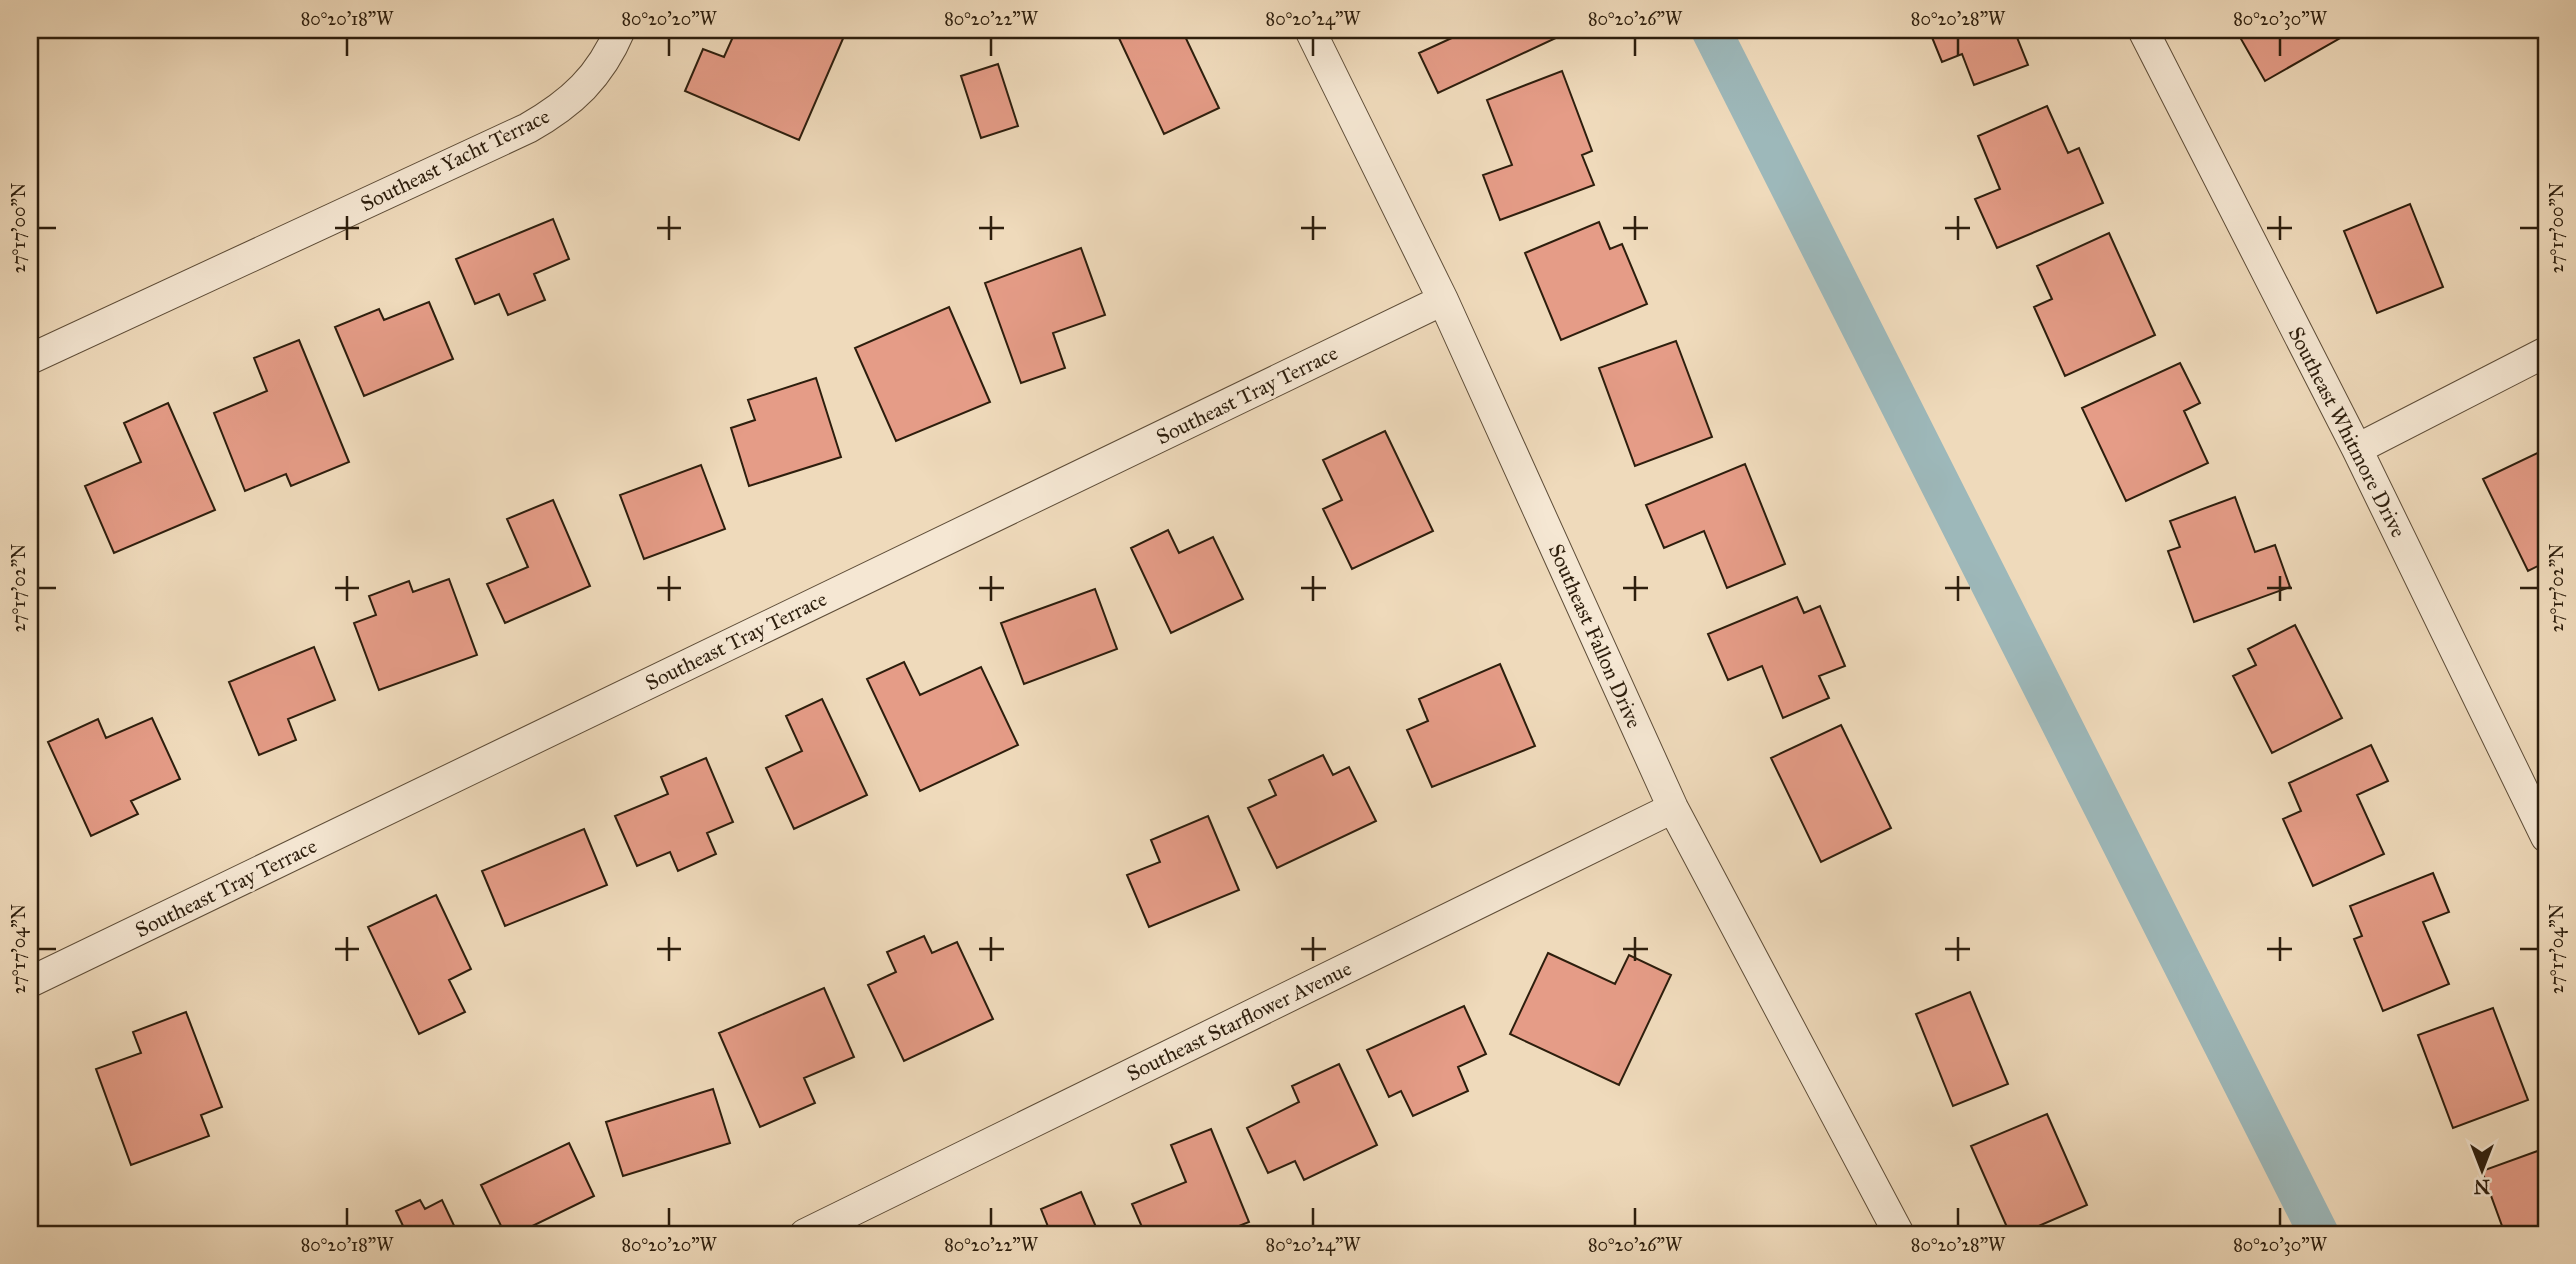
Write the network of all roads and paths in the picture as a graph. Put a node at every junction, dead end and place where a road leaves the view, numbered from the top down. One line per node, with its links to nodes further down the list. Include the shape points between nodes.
1 (620, 30): 6 (street, Southeast Yacht Terrace, via 584,89 548,117)
2 (1310, 30): 4 (street, Southeast Fallon Drive)
3 (2143, 30): 7 (street, Southeast Whitmore Drive)
4 (1443, 300): 8 (street, Southeast Fallon Drive); 10 (street, Southeast Tray Terrace)
5 (2546, 352): 7 (street)
6 (30, 359)
7 (2357, 449): 9 (street, Southeast Whitmore Drive)
8 (1673, 808): 11 (street, Southeast Starflower Avenue); 12 (street, Southeast Fallon Drive)
9 (2546, 837)
10 (30, 982)
11 (805, 1234)
12 (1899, 1234)

